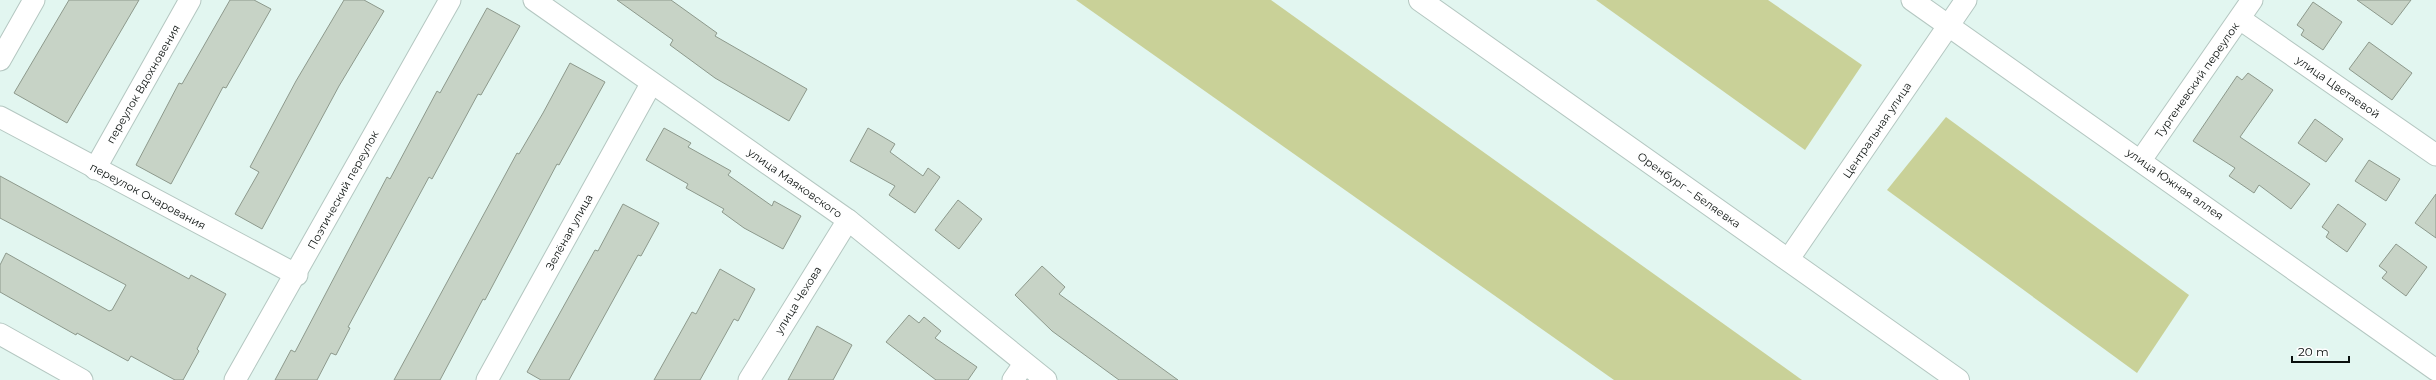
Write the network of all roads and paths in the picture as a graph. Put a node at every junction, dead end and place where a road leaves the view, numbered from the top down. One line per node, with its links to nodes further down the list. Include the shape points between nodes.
1 (34, 0): 11 (street)
2 (190, 0): 16 (street, переулок Вдохновения)
3 (450, 0): 19 (street, Поэтический переулок)
4 (534, 0): 12 (street, улица Маяковского)
5 (1420, 0): 18 (main road, Оренбург – Беляевка)
6 (1912, 0): 10 (street, улица Южная аллея)
7 (1966, 0): 10 (street, Центральная улица)
8 (2252, 0): 9 (street, Тургеневский переулок)
9 (2240, 19): 14 (street, улица Цветаевой); 15 (street, Тургеневский переулок)
10 (1949, 24): 15 (street, улица Южная аллея); 18 (street, Центральная улица)
11 (0, 60)
12 (651, 84): 17 (street, улица Маяковского); 25 (street, Зелёная улица)
13 (0, 117): 16 (street, переулок Очарования)
14 (2436, 155)
15 (2141, 160): 21 (street, улица Южная аллея)
16 (95, 169): 19 (street, переулок Очарования)
17 (848, 220): 22 (street, улица Маяковского); 26 (street, улица Чехова)
18 (1788, 260): 28 (main road, Оренбург – Беляевка)
19 (296, 275): 24 (street, Поэтический переулок)
20 (0, 334): 23 (street)
21 (2436, 370)
22 (1018, 372): 27 (street, улица Маяковского)
23 (82, 380)
24 (235, 380)
25 (487, 380)
26 (749, 380)
27 (1046, 380)
28 (1958, 380)

